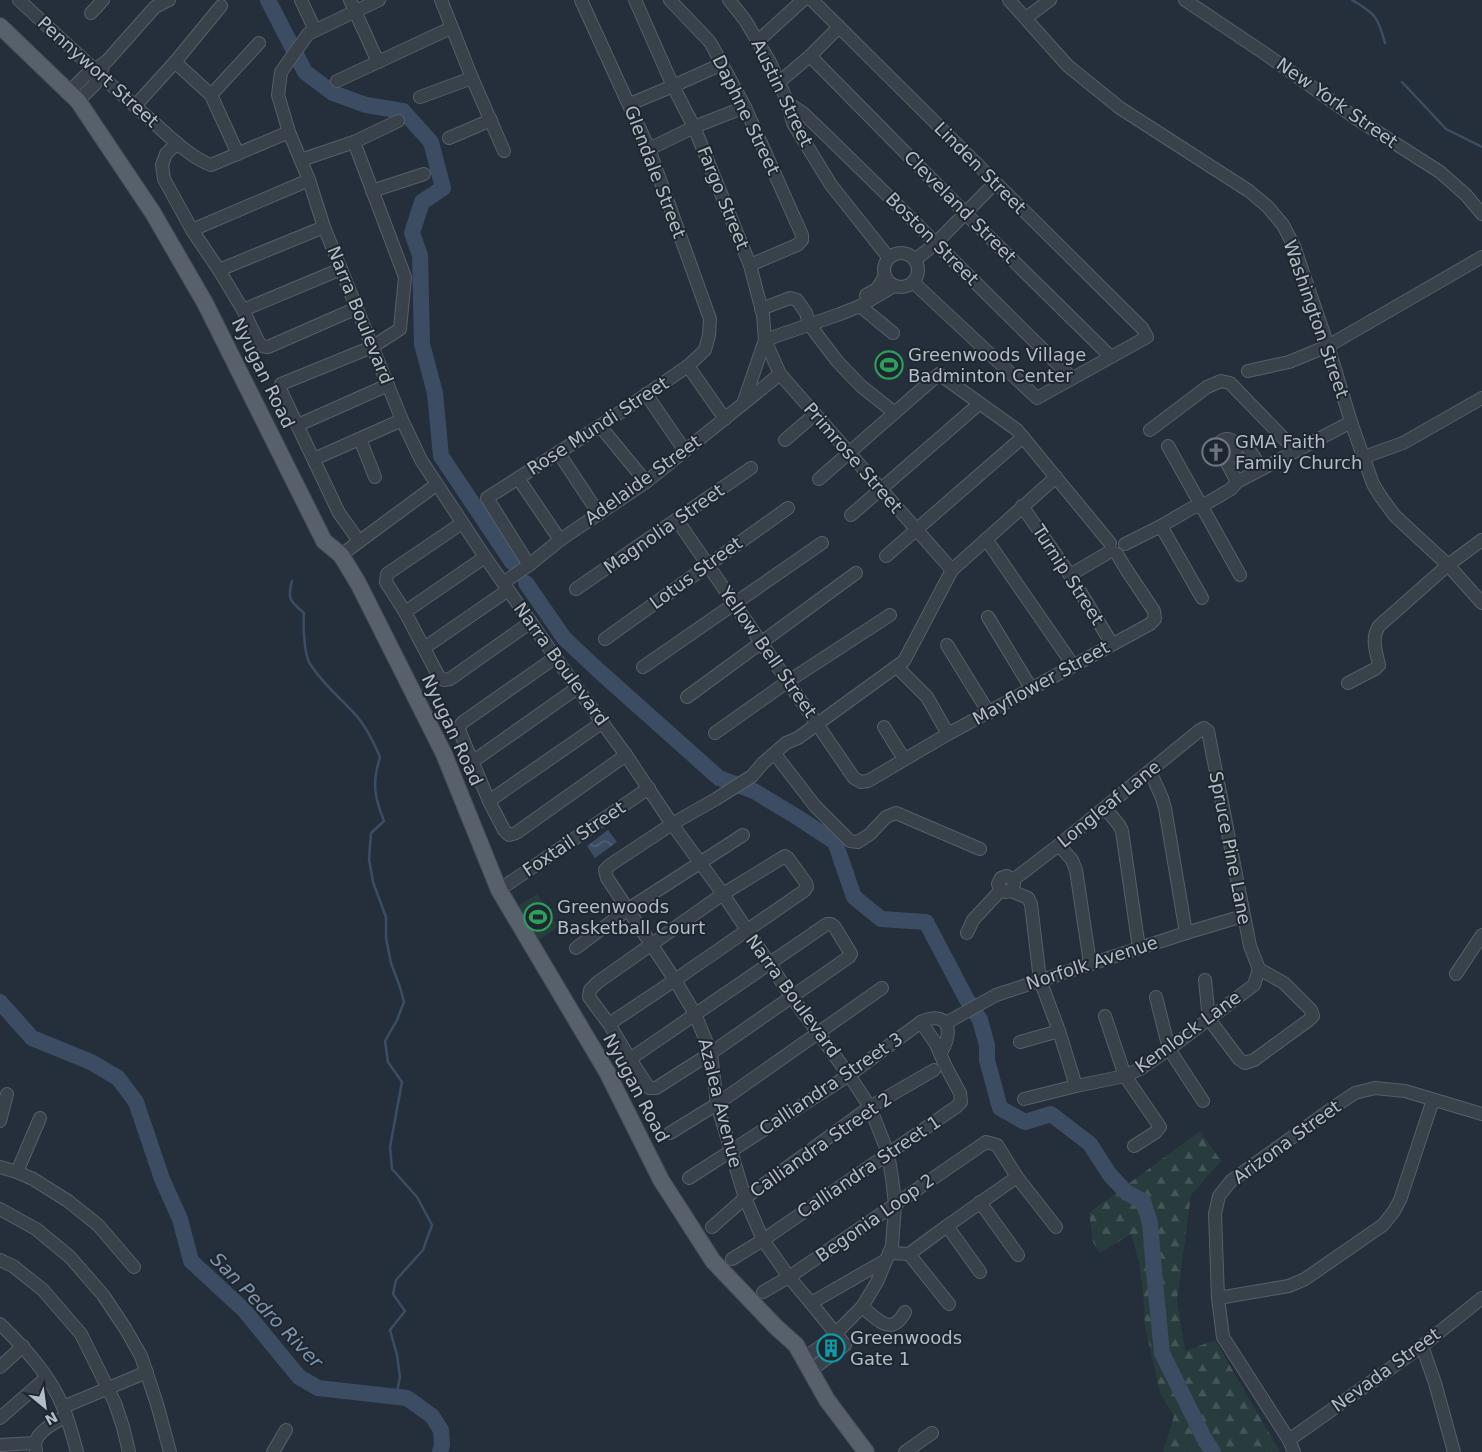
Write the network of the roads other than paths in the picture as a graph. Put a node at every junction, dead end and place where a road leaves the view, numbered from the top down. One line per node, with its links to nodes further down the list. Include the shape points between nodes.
1 (19, 0): 31 (street, Pennywort Street)
2 (103, 0): 19 (street)
3 (169, 0): 16 (street)
4 (301, 0): 24 (street)
5 (380, 0): 17 (street, Narra Boulevard)
6 (441, 0): 23 (street)
7 (581, 0): 40 (street, Glendale Street)
8 (635, 0): 35 (street, Fargo Street)
9 (670, 0): 30 (street, Daphne Street, via 710,42)
10 (730, 0): 25 (street, Austin Street)
11 (812, 0): 22 (street, Linden Street)
12 (1009, 0): 20 (street, Washington Street)
13 (1050, 0): 20 (street)
14 (1185, 0): 59 (street, New York Street, via 1440,172)
15 (796, 2): 25 (street)
16 (156, 4): 31 (street)
17 (353, 5): 24 (street, Narra Boulevard); 29 (street)
18 (220, 6): 28 (street)
19 (91, 13)
20 (1026, 18): 79 (street, Washington Street, via 1068,66 1120,108 1249,191 1268,207 1283,224 1294,246)
21 (0, 26): 37 (main road, Nyugan Road)
22 (838, 27): 27 (street); 56 (street, Linden Street)
23 (451, 28): 29 (street); 32 (street)
24 (312, 32): 46 (street, Narra Boulevard, via 282,70 278,94)
25 (758, 41): 34 (street, Austin Street)
26 (259, 43): 36 (street)
27 (810, 56): 34 (street); 58 (street, Cleveland Street)
28 (175, 62): 36 (street); 41 (street)
29 (378, 62): 33 (street)
30 (722, 64): 35 (street); 42 (street, Daphne Street)
31 (97, 72): 37 (street, via 86,74); 41 (street, Pennywort Street)
32 (472, 78): 38 (street); 43 (street)
33 (337, 81)
34 (779, 82): 39 (street, Austin Street)
35 (673, 86): 40 (street); 45 (street, Fargo Street)
36 (211, 95): 52 (street)
37 (73, 97): 135 (main road, Nyugan Road, via 153,212 205,303 324,541)
38 (420, 97)
39 (788, 103): 62 (street, Boston Street, via 858,165); 64 (street, Austin Street, via 793,123 831,185)
40 (630, 104): 50 (street, Glendale Street)
41 (135, 106): 49 (street, Pennywort Street)
42 (745, 107): 45 (street); 66 (street, Daphne Street, via 802,235 802,240 796,245)
43 (491, 120): 47 (street); 51 (street)
44 (398, 121): 48 (street)
45 (694, 127): 50 (street); 66 (street, Fargo Street)
46 (289, 132): 52 (street); 53 (street, Narra Boulevard)
47 (449, 138)
48 (354, 142): 53 (street); 57 (street)
49 (177, 143): 52 (street, Pennywort Street, via 211,165); 61 (street, via 166,154 162,165 164,180)
50 (649, 149): 81 (street, Glendale Street, via 710,319)
51 (504, 151)
52 (238, 154)
53 (301, 160): 55 (street, Narra Boulevard)
54 (424, 174): 57 (street)
55 (309, 180): 60 (street, Narra Boulevard); 61 (street)
56 (996, 183): 58 (street); 82 (street, Linden Street, via 1142,328 1147,338)
57 (372, 191): 80 (street, via 404,277 400,329)
58 (966, 214): 62 (street); 82 (street, Cleveland Street)
59 (1482, 214)
60 (324, 227): 67 (street, Narra Boulevard); 68 (street)
61 (192, 230): 68 (street)
62 (935, 244): 65 (street); 86 (street, Boston Street)
63 (1482, 257): 79 (street)
64 (889, 258): 65 (street, via 900,254); 69 (street, via 884,266)
65 (914, 260): 70 (street, via 918,269)
66 (750, 265): 74 (street, Fargo Street)
67 (341, 269): 73 (street, Narra Boulevard); 75 (street)
68 (219, 270): 75 (street)
69 (885, 276): 71 (street); 76 (street, via 877,289)
70 (913, 282): 71 (street, via 904,287); 86 (street, via 1037,398)
71 (894, 286): 72 (street)
72 (860, 306): 76 (street); 77 (street)
73 (357, 308): 75 (street, via 268,347 258,341); 80 (street, Narra Boulevard)
74 (761, 309): 76 (street, via 790,298 797,300); 78 (street, Fargo Street)
75 (243, 310)
76 (808, 321): 78 (street); 92 (street, via 837,361 861,386)
77 (893, 333)
78 (765, 335): 85 (street, Primrose Street); 90 (street)
79 (1328, 346): 84 (street, via 1290,362); 96 (street, Washington Street)
80 (372, 347): 87 (street, Narra Boulevard); 97 (street, via 281,384 280,389)
81 (705, 350): 83 (street, Rose Mundi Street)
82 (1111, 357): 86 (street)
83 (688, 366): 88 (street, Rose Mundi Street); 94 (street)
84 (1248, 371)
85 (780, 374): 90 (street, Adelaide Street); 93 (street, Primrose Street)
86 (1072, 378)
87 (388, 385): 95 (street, Narra Boulevard); 97 (street)
88 (646, 394): 98 (street, Rose Mundi Street); 104 (street)
89 (1482, 398): 108 (street, via 1403,443)
90 (743, 404): 94 (street, Adelaide Street)
91 (979, 404): 92 (street, via 939,374); 100 (street); 119 (street)
92 (895, 413): 107 (street)
93 (815, 414): 102 (street); 107 (street, Primrose Street)
94 (724, 419): 104 (street, Adelaide Street)
95 (402, 420): 101 (street); 118 (street, Narra Boulevard)
96 (1351, 422): 105 (street); 108 (street, Washington Street)
97 (298, 425): 109 (street)
98 (600, 426): 106 (street, Rose Mundi Street); 116 (street)
99 (1150, 430): 105 (street, via 1207,387 1221,381 1230,384)
100 (1023, 437): 113 (street); 128 (street)
101 (360, 439): 109 (street); 112 (street)
102 (786, 440)
103 (1168, 446): 120 (street)
104 (685, 450): 116 (street, Adelaide Street)
105 (1296, 451): 111 (street)
106 (558, 452): 114 (street, Rose Mundi Street); 123 (street)
107 (849, 453): 115 (street); 119 (street, Primrose Street)
108 (1364, 457): 140 (street, Washington Street, via 1373,484 1392,512)
109 (314, 459): 132 (street, via 339,513)
110 (751, 468): 125 (street, Magnolia Street)
111 (1262, 469): 117 (street); 117 (street, via 1246,445 1236,445 1237,450 1232,456 1224,457)
112 (375, 477)
113 (1056, 477): 121 (street); 134 (street)
114 (518, 478): 130 (street); 138 (street, Rose Mundi Street, via 487,498)
115 (819, 479)
116 (646, 482): 123 (street, Adelaide Street)
117 (1237, 482): 120 (street, via 1231,489)
118 (436, 485): 126 (street, Narra Boulevard); 132 (street)
119 (881, 490): 124 (street); 128 (street, Primrose Street)
120 (1197, 505): 127 (street); 144 (street)
121 (1022, 506): 129 (street); 143 (street, Turnip Street)
122 (788, 508): 139 (street, Lotus Street)
123 (599, 514): 130 (street, Adelaide Street)
124 (851, 515)
125 (677, 520): 139 (street, Yellow Bell Street); 146 (street, Magnolia Street)
126 (462, 523): 137 (street, Narra Boulevard); 150 (street, via 387,574 386,582)
127 (1161, 526): 134 (street); 147 (street)
128 (916, 529): 136 (street); 141 (street, Primrose Street)
129 (986, 539): 141 (street); 160 (street)
130 (560, 540): 138 (street, Adelaide Street)
131 (1482, 540): 140 (street)
132 (359, 541): 135 (street)
133 (822, 543): 148 (street)
134 (1116, 548): 143 (street); 156 (street, Mayflower Street, via 1154,611 1155,619)
135 (341, 555): 192 (main road, Nyugan Road, via 444,754)
136 (886, 556)
137 (485, 557): 145 (street, Narra Boulevard); 150 (street)
138 (529, 565): 145 (street, Adelaide Street)
139 (708, 565): 148 (street, Yellow Bell Street); 154 (street, Lotus Street)
140 (1448, 566): 149 (street, Washington Street); 164 (street, via 1379,626 1374,632 1379,665)
141 (952, 570): 161 (street, via 904,661)
142 (856, 573): 155 (street)
143 (1070, 575): 156 (street, Turnip Street)
144 (1240, 575)
145 (506, 586): 153 (street, Narra Boulevard); 158 (street, Adelaide Street)
146 (576, 589)
147 (1202, 598)
148 (734, 603): 155 (street, Yellow Bell Street); 162 (street)
149 (1482, 603)
150 (405, 612): 158 (street)
151 (890, 615): 163 (street)
152 (988, 617): 166 (street)
153 (531, 622): 158 (street, via 450,679 439,677); 159 (street, Narra Boulevard)
154 (605, 639)
155 (761, 642): 163 (street, Yellow Bell Street); 167 (street)
156 (1112, 644): 160 (street, Mayflower Street)
157 (947, 645): 168 (street)
158 (424, 648)
159 (556, 657): 165 (street, Narra Boulevard); 179 (street, via 463,722 459,730)
160 (1073, 665): 166 (street, Mayflower Street)
161 (897, 666): 170 (street); 174 (street, via 927,697)
162 (643, 668)
163 (787, 682): 170 (street, Yellow Bell Street); 173 (street)
164 (1348, 683)
165 (577, 688): 169 (street, Narra Boulevard); 179 (street)
166 (1031, 688): 168 (street, Mayflower Street)
167 (686, 697)
168 (989, 713): 174 (street, Mayflower Street)
169 (603, 722): 176 (street, Narra Boulevard); 184 (street)
170 (817, 724): 175 (street); 182 (street, Yellow Bell Street)
171 (884, 728): 178 (street)
172 (1204, 728): 180 (street, Longleaf Lane); 195 (street, Spruce Pine Lane, via 1208,731)
173 (715, 733)
174 (948, 734): 178 (street, Mayflower Street)
175 (798, 738): 177 (street); 181 (street, via 786,743)
176 (626, 755): 183 (street, Narra Boulevard); 184 (street, via 516,832 509,834 504,830)
177 (778, 758): 181 (street); 189 (street, via 815,806 850,841 858,842 886,817 896,813)
178 (904, 759): 182 (street, Mayflower Street, via 868,781)
179 (472, 762): 184 (street)
180 (1150, 771): 185 (street, Longleaf Lane); 198 (street, via 1165,808)
181 (754, 774): 186 (street)
182 (860, 782)
183 (649, 788): 186 (street, Narra Boulevard); 192 (street, Foxtail Street)
184 (489, 801)
185 (1105, 808): 188 (street, Longleaf Lane); 202 (street, via 1122,831)
186 (672, 824): 190 (street, Narra Boulevard); 194 (street, Azalea Avenue, via 605,870)
187 (743, 835): 190 (street)
188 (1058, 845): 191 (street, Longleaf Lane); 204 (street, via 1072,860 1076,870)
189 (980, 849)
190 (700, 862): 193 (street, Narra Boulevard); 194 (street)
191 (1008, 887): 197 (street, Longleaf Lane, via 973,920); 209 (street, via 1028,898 1031,904)
192 (500, 890): 275 (main road, Nyugan Road, via 607,1072 661,1180 713,1261 796,1345)
193 (723, 894): 196 (street, Narra Boulevard); 196 (street, via 785,856 806,883 804,891); 200 (street)
194 (628, 910): 200 (street, Azalea Avenue); 201 (street)
195 (1243, 916): 198 (street, Norfolk Avenue); 206 (street, Spruce Pine Lane)
196 (746, 931): 205 (street, Narra Boulevard); 208 (street)
197 (967, 933)
198 (1186, 933): 202 (street, Norfolk Avenue)
199 (1482, 935): 203 (street)
200 (652, 944): 208 (street, Azalea Avenue); 219 (street, via 590,990 590,997)
201 (576, 948)
202 (1139, 948): 204 (street, Norfolk Avenue)
203 (1477, 953): 207 (street)
204 (1090, 963): 209 (street, Norfolk Avenue)
205 (768, 964): 212 (street, Narra Boulevard); 212 (street, via 827,924 834,926 851,954); 214 (street)
206 (1260, 969): 216 (street, Kemlock Lane, via 1254,985); 216 (street, via 1284,982 1313,1016 1254,1060 1245,1063)
207 (1456, 974)
208 (675, 980): 214 (street, Azalea Avenue); 219 (street)
209 (1040, 980): 218 (street, Norfolk Avenue, via 996,994); 220 (street)
210 (1205, 980): 216 (street)
211 (882, 988): 221 (street)
212 (791, 996): 221 (street, Narra Boulevard); 224 (street)
213 (1156, 997): 223 (street)
214 (695, 1014): 224 (street, Azalea Avenue); 226 (street)
215 (1105, 1016): 229 (street)
216 (1209, 1019): 223 (street, Kemlock Lane)
217 (921, 1022): 218 (street, via 936,1018); 225 (street); 228 (street, Calliandra Street 3)
218 (948, 1022): 225 (street, via 948,1039)
219 (609, 1024): 226 (street)
220 (1059, 1031): 222 (street); 230 (street)
221 (819, 1032): 228 (street, Narra Boulevard); 235 (street)
222 (1020, 1042)
223 (1169, 1049): 229 (street, Kemlock Lane); 234 (street)
224 (711, 1053): 226 (street, via 652,1089); 235 (street, Azalea Avenue)
225 (940, 1054): 243 (street, Calliandra Street 1, via 960,1093 961,1102)
226 (630, 1059)
227 (934, 1070): 236 (street, Calliandra Street 2)
228 (849, 1075): 236 (street, Narra Boulevard); 242 (street, Calliandra Street 3)
229 (1125, 1076): 230 (street, Kemlock Lane); 241 (street, via 1160,1127)
230 (1076, 1086): 232 (street, Kemlock Lane)
231 (7, 1094): 239 (street)
232 (1024, 1099)
233 (1433, 1100): 237 (street, Arizona Street); 265 (street, via 1400,1200 1383,1225 1305,1279 1289,1286); 265 (street, Arizona Street, via 1405,1091 1375,1088 1355,1093 1231,1181 1219,1196 1215,1214)
234 (1203, 1101)
235 (717, 1104): 240 (street); 242 (street, Azalea Avenue)
236 (870, 1107): 243 (street, Narra Boulevard); 248 (street, Calliandra Street 2)
237 (1482, 1114)
238 (40, 1118): 245 (street)
239 (0, 1120)
240 (670, 1133)
241 (1134, 1146)
242 (731, 1150): 247 (street, Calliandra Street 3); 248 (street, Azalea Avenue)
243 (888, 1153): 250 (street, Narra Boulevard); 255 (street, Calliandra Street 1)
244 (0, 1167): 245 (street)
245 (16, 1172): 261 (street, via 68,1201 98,1225)
246 (1016, 1177): 249 (street); 250 (street, Begonia Loop 2, via 997,1145 986,1142); 254 (street)
247 (689, 1178)
248 (744, 1198): 253 (street, Calliandra Street 2); 255 (street, Azalea Avenue)
249 (980, 1202): 252 (street); 257 (street)
250 (894, 1204): 258 (street, Narra Boulevard, via 892,1246); 263 (street, Begonia Loop 2)
251 (0, 1209): 277 (street, via 36,1229 70,1257 103,1295 125,1328)
252 (947, 1226): 256 (street); 262 (street)
253 (712, 1227)
254 (1056, 1227)
255 (763, 1240): 259 (street, Calliandra Street 1); 263 (street, Azalea Avenue)
256 (910, 1254): 258 (street); 268 (street)
257 (1018, 1255)
258 (888, 1257): 267 (street); 269 (street, Narra Boulevard)
259 (732, 1259)
260 (0, 1260): 279 (street, via 13,1266 43,1290 81,1334)
261 (134, 1267)
262 (980, 1272)
263 (789, 1277): 264 (street, Begonia Loop 2); 267 (street, Azalea Avenue)
264 (763, 1292)
265 (1218, 1298): 284 (street, Arizona Street, via 1223,1337)
266 (1482, 1298): 274 (street, Nevada Street)
267 (812, 1303): 272 (street, Azalea Avenue)
268 (949, 1304)
269 (862, 1307): 270 (street, via 890,1325 900,1321); 272 (street, Narra Boulevard)
270 (905, 1312)
271 (0, 1324): 273 (street)
272 (836, 1334): 275 (street, Narra Boulevard)
273 (23, 1346): 276 (street); 278 (street)
274 (1422, 1346): 284 (street, Nevada Street); 294 (street)
275 (807, 1364): 291 (main road, Nyugan Road, via 827,1400)
276 (0, 1366)
277 (147, 1372): 279 (street); 289 (street)
278 (46, 1378): 280 (street); 281 (street)
279 (108, 1387): 280 (street); 288 (street)
280 (65, 1411): 286 (street, via 41,1433); 287 (street)
281 (0, 1418)
282 (286, 1430): 290 (street)
283 (932, 1433): 292 (street)
284 (1289, 1440): 293 (street, Arizona Street)
285 (0, 1445): 286 (street)
286 (36, 1447)
287 (78, 1452)
288 (129, 1452)
289 (170, 1452)
290 (273, 1452)
291 (866, 1452)
292 (905, 1452)
293 (1294, 1452)
294 (1454, 1452)

